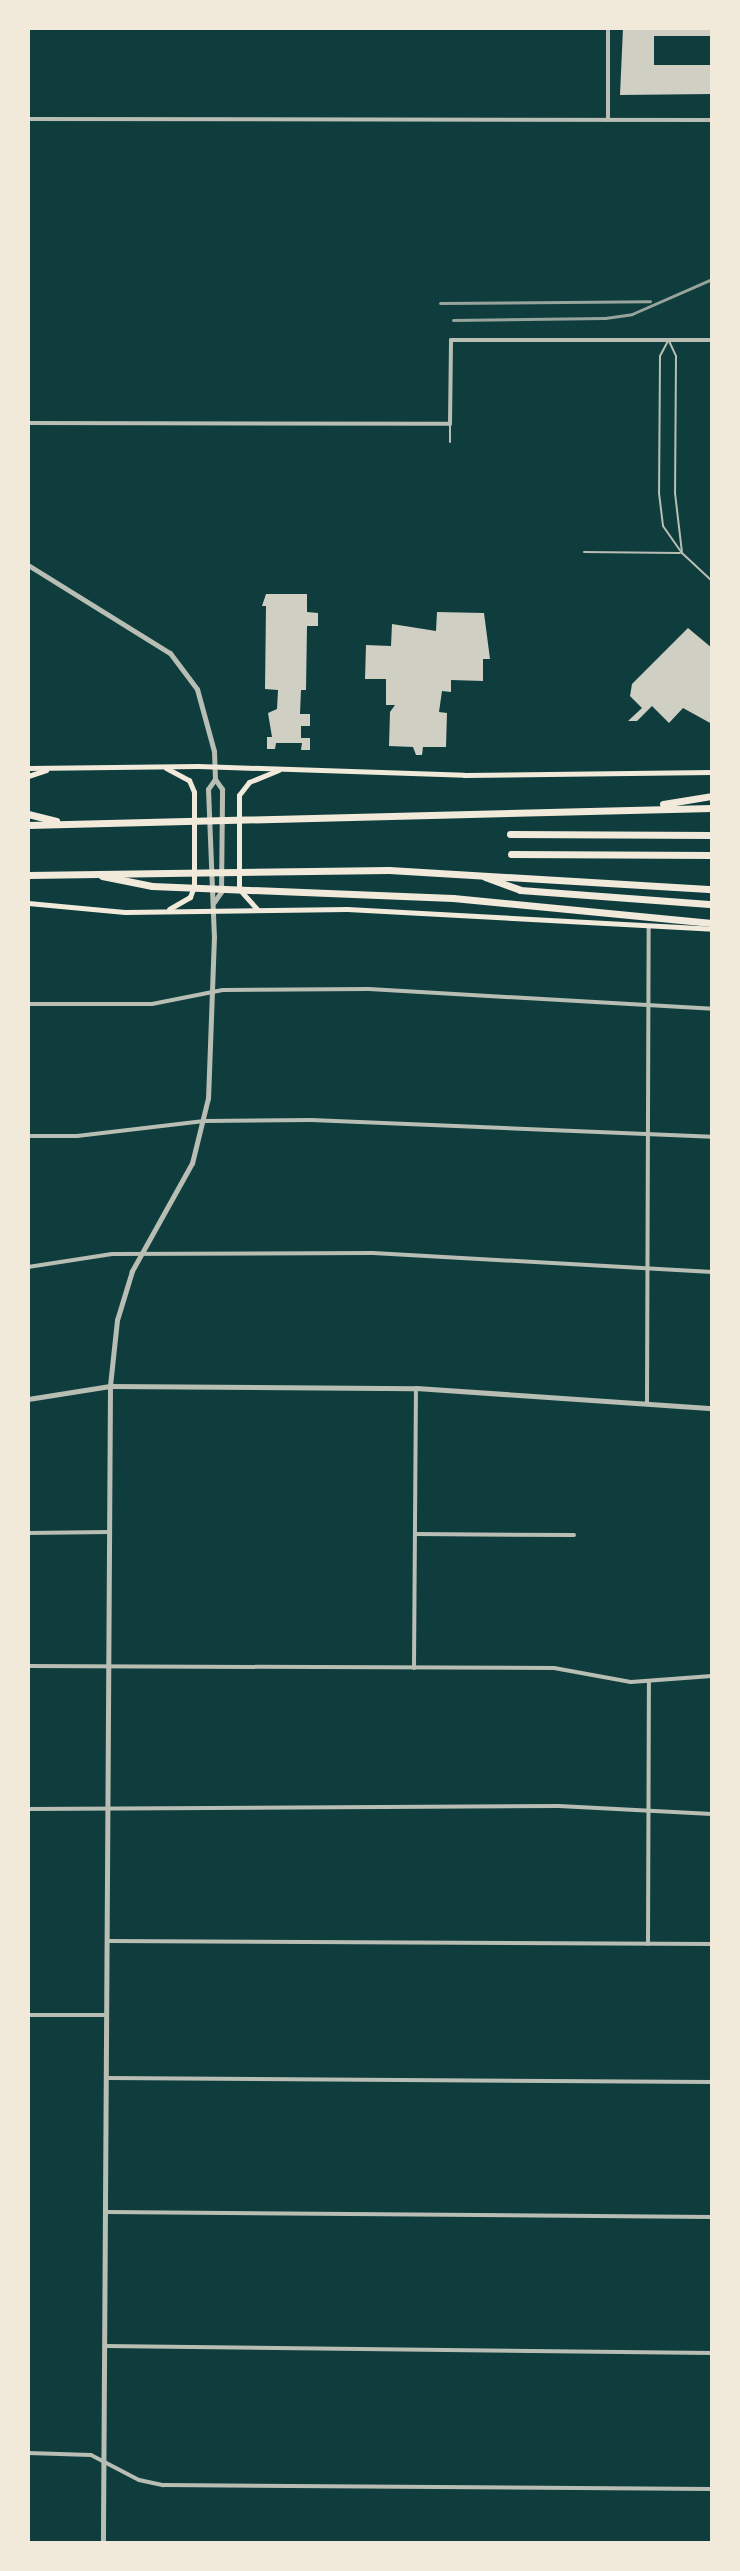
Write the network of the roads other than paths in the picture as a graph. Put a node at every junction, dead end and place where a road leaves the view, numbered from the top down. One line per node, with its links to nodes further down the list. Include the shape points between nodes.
1 (608, 28): 3 (street)
2 (28, 119): 3 (street)
3 (608, 120): 4 (street)
4 (712, 120)
5 (668, 340): 6 (street); 8 (street, via 451,340); 11 (lane, via 676,356 675,493); 11 (lane, via 660,356 659,493 663,526)
6 (712, 340)
7 (28, 423): 8 (street)
8 (450, 424): 9 (lane)
9 (450, 442)
10 (584, 552): 11 (lane)
11 (682, 553): 13 (lane)
12 (28, 565): 15 (street, via 170,653 191,678 207,714)
13 (712, 581)
14 (162, 766): 15 (main road); 17 (main road); 40 (main road, via 182,774 192,787 190,897 172,909)
15 (214, 767): 18 (main road); 21 (street)
16 (28, 768): 17 (main road)
17 (50, 768): 20 (main road)
18 (287, 769): 19 (main road, via 464,775); 39 (main road, via 265,774 243,789 238,880)
19 (712, 772)
20 (28, 776)
21 (215, 779): 36 (street, via 208,789 209,892); 36 (street, via 222,789 221,892)
22 (712, 796): 23 (highway)
23 (642, 807): 24 (highway); 26 (highway)
24 (712, 808)
25 (28, 814): 26 (highway)
26 (66, 824): 27 (highway)
27 (28, 825)
28 (510, 834): 29 (highway)
29 (712, 835)
30 (511, 854): 31 (highway)
31 (712, 855)
32 (88, 873): 33 (highway); 34 (highway); 42 (highway, via 152,886 453,898)
33 (477, 874): 35 (highway); 38 (highway, via 520,890)
34 (28, 875)
35 (712, 889)
36 (214, 902): 41 (street)
37 (28, 903): 40 (main road)
38 (712, 904)
39 (258, 910): 41 (main road); 43 (main road, via 347,909)
40 (152, 912): 41 (main road)
41 (214, 912): 45 (street)
42 (712, 923)
43 (649, 927): 44 (main road); 47 (street)
44 (712, 929)
45 (213, 992): 46 (street, via 152,1004); 47 (street, via 369,989); 49 (street)
46 (28, 1004)
47 (649, 1005): 48 (street); 50 (street)
48 (712, 1009)
49 (204, 1121): 50 (street, via 435,1123); 51 (street, via 77,1136); 53 (street, via 192,1163)
50 (649, 1135): 52 (street); 55 (street)
51 (28, 1136)
52 (712, 1137)
53 (141, 1253): 54 (street); 55 (street, via 417,1254); 57 (street, via 117,1320)
54 (28, 1267)
55 (649, 1267): 56 (street); 60 (street)
56 (712, 1272)
57 (110, 1386): 58 (street); 59 (street); 62 (street)
58 (416, 1388): 60 (street); 64 (street)
59 (28, 1399)
60 (647, 1404): 61 (street)
61 (712, 1408)
62 (109, 1532): 63 (street); 67 (street)
63 (28, 1533)
64 (415, 1534): 65 (street); 68 (street)
65 (574, 1535)
66 (28, 1666): 67 (street)
67 (109, 1666): 68 (street); 72 (street)
68 (414, 1668): 70 (street, via 576,1669)
69 (712, 1676): 70 (street)
70 (649, 1681): 73 (street)
71 (28, 1809): 72 (street)
72 (108, 1809): 73 (street, via 152,1804 559,1806); 75 (street)
73 (647, 1813): 74 (street); 76 (street)
74 (712, 1814)
75 (108, 1941): 76 (street); 79 (street)
76 (648, 1944): 77 (street)
77 (712, 1944)
78 (28, 2015): 79 (street)
79 (108, 2015): 80 (street)
80 (107, 2078): 81 (street); 82 (street)
81 (712, 2082)
82 (106, 2212): 83 (street); 84 (street)
83 (712, 2217)
84 (105, 2346): 85 (street); 87 (street)
85 (712, 2353)
86 (28, 2453): 87 (street)
87 (104, 2459): 88 (street, via 139,2480 163,2485); 89 (street)
88 (712, 2489)
89 (103, 2543)

